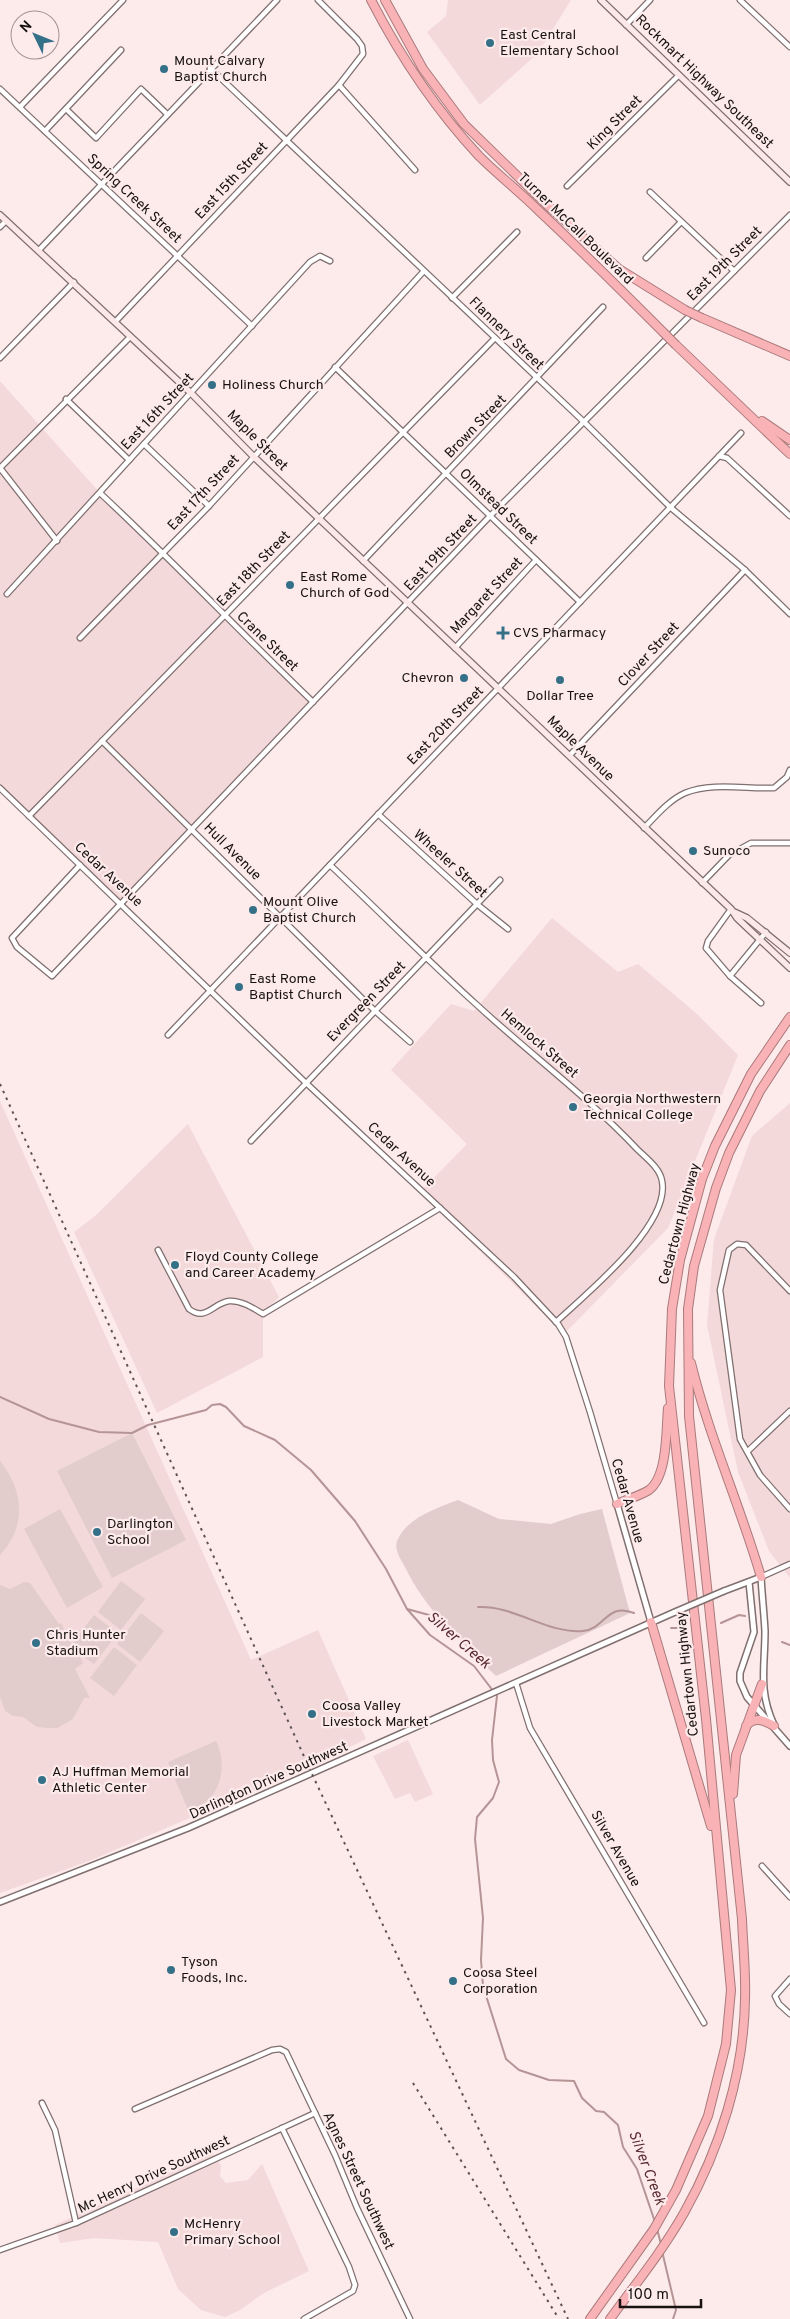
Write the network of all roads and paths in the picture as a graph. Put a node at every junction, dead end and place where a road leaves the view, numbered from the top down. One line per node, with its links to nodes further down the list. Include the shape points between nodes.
1 (123, 0): 18 (street)
2 (277, 0): 14 (street)
3 (318, 0): 16 (street, East 15th Street, via 362,46 363,54)
4 (367, 0): 11 (highway)
5 (371, 0): 11 (highway, Turner McCall Boulevard)
6 (386, 0): 47 (highway, Turner McCall Boulevard, bridge, via 423,69 464,124 619,269 685,310)
7 (601, 0): 10 (main road, Rockmart Highway Southeast)
8 (650, 0): 10 (street)
9 (740, 0): 12 (street)
10 (626, 25): 15 (main road, Rockmart Highway Southeast)
11 (385, 27): 51 (highway, Turner McCall Boulevard, bridge, via 419,82 480,157)
12 (790, 47)
13 (121, 50): 19 (street)
14 (210, 68): 20 (street); 22 (street, Flannery Street)
15 (679, 75): 24 (main road, Rockmart Highway Southeast); 26 (street, King Street)
16 (339, 85): 22 (street, East 15th Street); 23 (street)
17 (0, 89): 18 (street, Spring Creek Street)
18 (20, 107): 21 (street, Spring Creek Street)
19 (66, 109): 20 (street, via 96,138 141,90); 21 (street)
20 (167, 114): 25 (street)
21 (45, 131): 25 (street, Spring Creek Street)
22 (286, 139): 35 (street, East 15th Street); 39 (street, Flannery Street)
23 (415, 170)
24 (790, 182)
25 (100, 183): 34 (street); 35 (street, Spring Creek Street)
26 (567, 186)
27 (650, 192): 31 (street)
28 (0, 215): 30 (main road, Maple Street)
29 (790, 215): 38 (street, East 19th Street)
30 (6, 221): 32 (street); 34 (main road, Maple Street)
31 (681, 222): 36 (street); 38 (street)
32 (0, 227)
33 (517, 232): 41 (street)
34 (39, 250): 40 (main road, Maple Street)
35 (177, 256): 43 (street, East 15th Street); 44 (street, Spring Creek Street)
36 (646, 258)
37 (330, 262): 44 (street, East 16th Street, via 320,256 314,258)
38 (734, 271): 54 (street, East 19th Street)
39 (423, 272): 41 (street, Flannery Street); 49 (street, East 17th Street)
40 (74, 282): 43 (main road, Maple Street); 48 (street)
41 (452, 298): 46 (street, Flannery Street)
42 (603, 307): 50 (street, Brown Street, via 538,374)
43 (116, 322): 45 (main road, Maple Street)
44 (252, 326): 52 (street, East 16th Street)
45 (130, 337): 52 (main road, Maple Street); 53 (street)
46 (495, 338): 50 (street, Flannery Street); 55 (street, East 18th Street)
47 (790, 354)
48 (0, 358)
49 (335, 367): 55 (street, Olmstead Street); 60 (street, East 17th Street)
50 (537, 379): 54 (street, Flannery Street); 64 (street, Brown Street)
51 (724, 390): 57 (highway); 59 (highway, Turner McCall Boulevard)
52 (191, 393): 58 (street, East 16th Street); 60 (main road, Maple Street)
53 (66, 399): 62 (street); 63 (street)
54 (584, 422): 67 (street, Flannery Street); 68 (street, East 19th Street)
55 (403, 432): 64 (street, Olmstead Street); 70 (street, East 18th Street)
56 (741, 433): 61 (street, East 20th Street)
57 (790, 440)
58 (144, 444): 62 (street, East 16th Street); 66 (street)
59 (790, 454)
60 (253, 456): 66 (street, East 17th Street); 70 (main road, Maple Street)
61 (719, 456): 67 (street, East 20th Street); 69 (street, via 727,458)
62 (130, 460): 65 (street, East 16th Street)
63 (0, 468): 71 (street)
64 (447, 474): 68 (street, Olmstead Street); 74 (street, Brown Street)
65 (100, 493): 71 (street, East 16th Street); 72 (street, Crane Street)
66 (208, 506): 72 (street, East 17th Street)
67 (670, 507): 75 (street, Flannery Street); 77 (street, East 20th Street)
68 (490, 516): 73 (street, Olmstead Street); 78 (street, East 19th Street)
69 (790, 516)
70 (319, 519): 74 (main road, Maple Street); 80 (street, East 18th Street)
71 (57, 541): 76 (street, East 16th Street)
72 (163, 552): 80 (street, Crane Street); 81 (street, East 17th Street)
73 (536, 560): 77 (street, Olmstead Street); 82 (street, Margaret Street)
74 (362, 561): 78 (main road, Maple Street)
75 (744, 570): 79 (street, Flannery Street); 86 (street, Clover Street)
76 (6, 594)
77 (580, 602): 83 (street, East 20th Street)
78 (408, 604): 82 (main road, Maple Avenue); 84 (street, East 19th Street)
79 (790, 614)
80 (224, 616): 84 (street, Crane Street); 85 (street, East 18th Street)
81 (80, 638)
82 (455, 648): 83 (main road, Maple Avenue)
83 (498, 688): 86 (main road, Maple Avenue); 89 (street, East 20th Street)
84 (313, 702): 92 (street, East 19th Street)
85 (102, 741): 90 (street, East 18th Street); 92 (street, Hull Avenue)
86 (570, 755): 91 (main road, Maple Avenue)
87 (790, 770): 91 (street, via 774,788 712,788 683,794)
88 (0, 788): 90 (street, Cedar Avenue)
89 (378, 814): 94 (street, East 20th Street); 99 (street, Wheeler Street)
90 (29, 816): 95 (street, Cedar Avenue)
91 (644, 828): 97 (main road, Maple Avenue)
92 (192, 829): 98 (street, East 19th Street); 101 (street, Hull Avenue)
93 (790, 843): 97 (street, via 751,843 729,855)
94 (330, 864): 101 (street, East 20th Street); 106 (street, Hemlock Street)
95 (80, 865): 98 (street, Cedar Avenue); 98 (street, East 19th Street, via 12,938 16,947 52,976)
96 (500, 880): 99 (street, Evergreen Street)
97 (702, 883): 100 (main road, Maple Avenue)
98 (122, 904): 109 (street, Cedar Avenue)
99 (478, 905): 102 (street, Wheeler Street); 106 (street, Evergreen Street)
100 (733, 911): 103 (main road, Maple Avenue); 104 (main road, Maple Avenue); 108 (street, via 708,941 706,948)
101 (280, 917): 109 (street, East 20th Street); 111 (street, Hull Avenue)
102 (508, 929)
103 (766, 932): 104 (street); 105 (main road, Maple Avenue)
104 (760, 940): 107 (main road, Maple Avenue); 108 (street)
105 (790, 953)
106 (426, 957): 111 (street, Evergreen Street); 121 (street, Hemlock Street, via 608,1118 657,1169 662,1182 661,1204 650,1226 611,1270)
107 (790, 968)
108 (730, 976): 110 (street)
109 (210, 991): 113 (street, East 20th Street); 116 (street, Cedar Avenue)
110 (761, 1004)
111 (374, 1010): 114 (street, Hull Avenue); 116 (street, Evergreen Street)
112 (790, 1018): 123 (highway, Cedartown Highway, via 751,1074 702,1179 672,1309)
113 (168, 1035)
114 (410, 1042)
115 (790, 1045): 122 (highway, Cedartown Highway, via 760,1090 716,1188 694,1266)
116 (305, 1082): 117 (street, Evergreen Street); 118 (street, Cedar Avenue)
117 (251, 1141)
118 (440, 1208): 119 (street, via 263,1314 242,1303 229,1301 199,1314 189,1309); 121 (street, Cedar Avenue)
119 (158, 1250)
120 (790, 1291): 125 (street, via 746,1245 737,1244 730,1250 720,1290 740,1439)
121 (556, 1322): 126 (street, Cedar Avenue, via 572,1356)
122 (687, 1348): 129 (highway, via 713,1442 729,1479); 138 (highway, Cedartown Highway, via 689,1416)
123 (669, 1386): 126 (highway, via 662,1468 650,1489); 139 (highway, Cedartown Highway, via 703,1689)
124 (790, 1411): 125 (street)
125 (748, 1450): 127 (street, via 760,1475)
126 (617, 1504): 131 (street, Cedar Avenue)
127 (790, 1509)
128 (790, 1564): 129 (street, Darlington Drive Southwest)
129 (761, 1577): 130 (street, Darlington Drive Southwest); 133 (street, via 765,1631)
130 (749, 1582): 131 (street, Darlington Drive Southwest, bridge); 134 (street, via 754,1632 740,1681 744,1693)
131 (651, 1622): 132 (street, Darlington Drive Southwest); 139 (highway)
132 (516, 1682): 142 (street, Darlington Drive Southwest, via 188,1828); 145 (street, Silver Avenue, via 530,1728)
133 (762, 1684): 134 (highway); 135 (street, via 766,1708)
134 (754, 1704): 135 (street); 136 (highway)
135 (774, 1726): 136 (highway, via 755,1720); 137 (street)
136 (744, 1727): 138 (highway, via 736,1755)
137 (790, 1746)
138 (731, 1806): 155 (highway, Cedartown Highway, via 746,2000 740,2059 727,2112 684,2214)
139 (716, 1840): 154 (highway, Cedartown Highway, via 731,1990 726,2044 708,2116 676,2190 634,2259)
140 (762, 1866): 141 (street)
141 (790, 1897)
142 (0, 1902)
143 (790, 1979): 144 (street, via 775,1996)
144 (790, 2014)
145 (704, 2023)
146 (42, 2103): 150 (street, via 55,2130)
147 (135, 2109): 148 (street, Agnes Street Southwest, via 280,2049 286,2052)
148 (315, 2114): 149 (street, Mc Henry Drive Southwest); 153 (street, Agnes Street Southwest)
149 (282, 2128): 150 (street, Mc Henry Drive Southwest); 152 (street, via 355,2285 353,2291)
150 (76, 2223): 151 (street, Mc Henry Drive Southwest)
151 (0, 2250)
152 (304, 2319)
153 (410, 2319)
154 (590, 2319)
155 (610, 2319)

